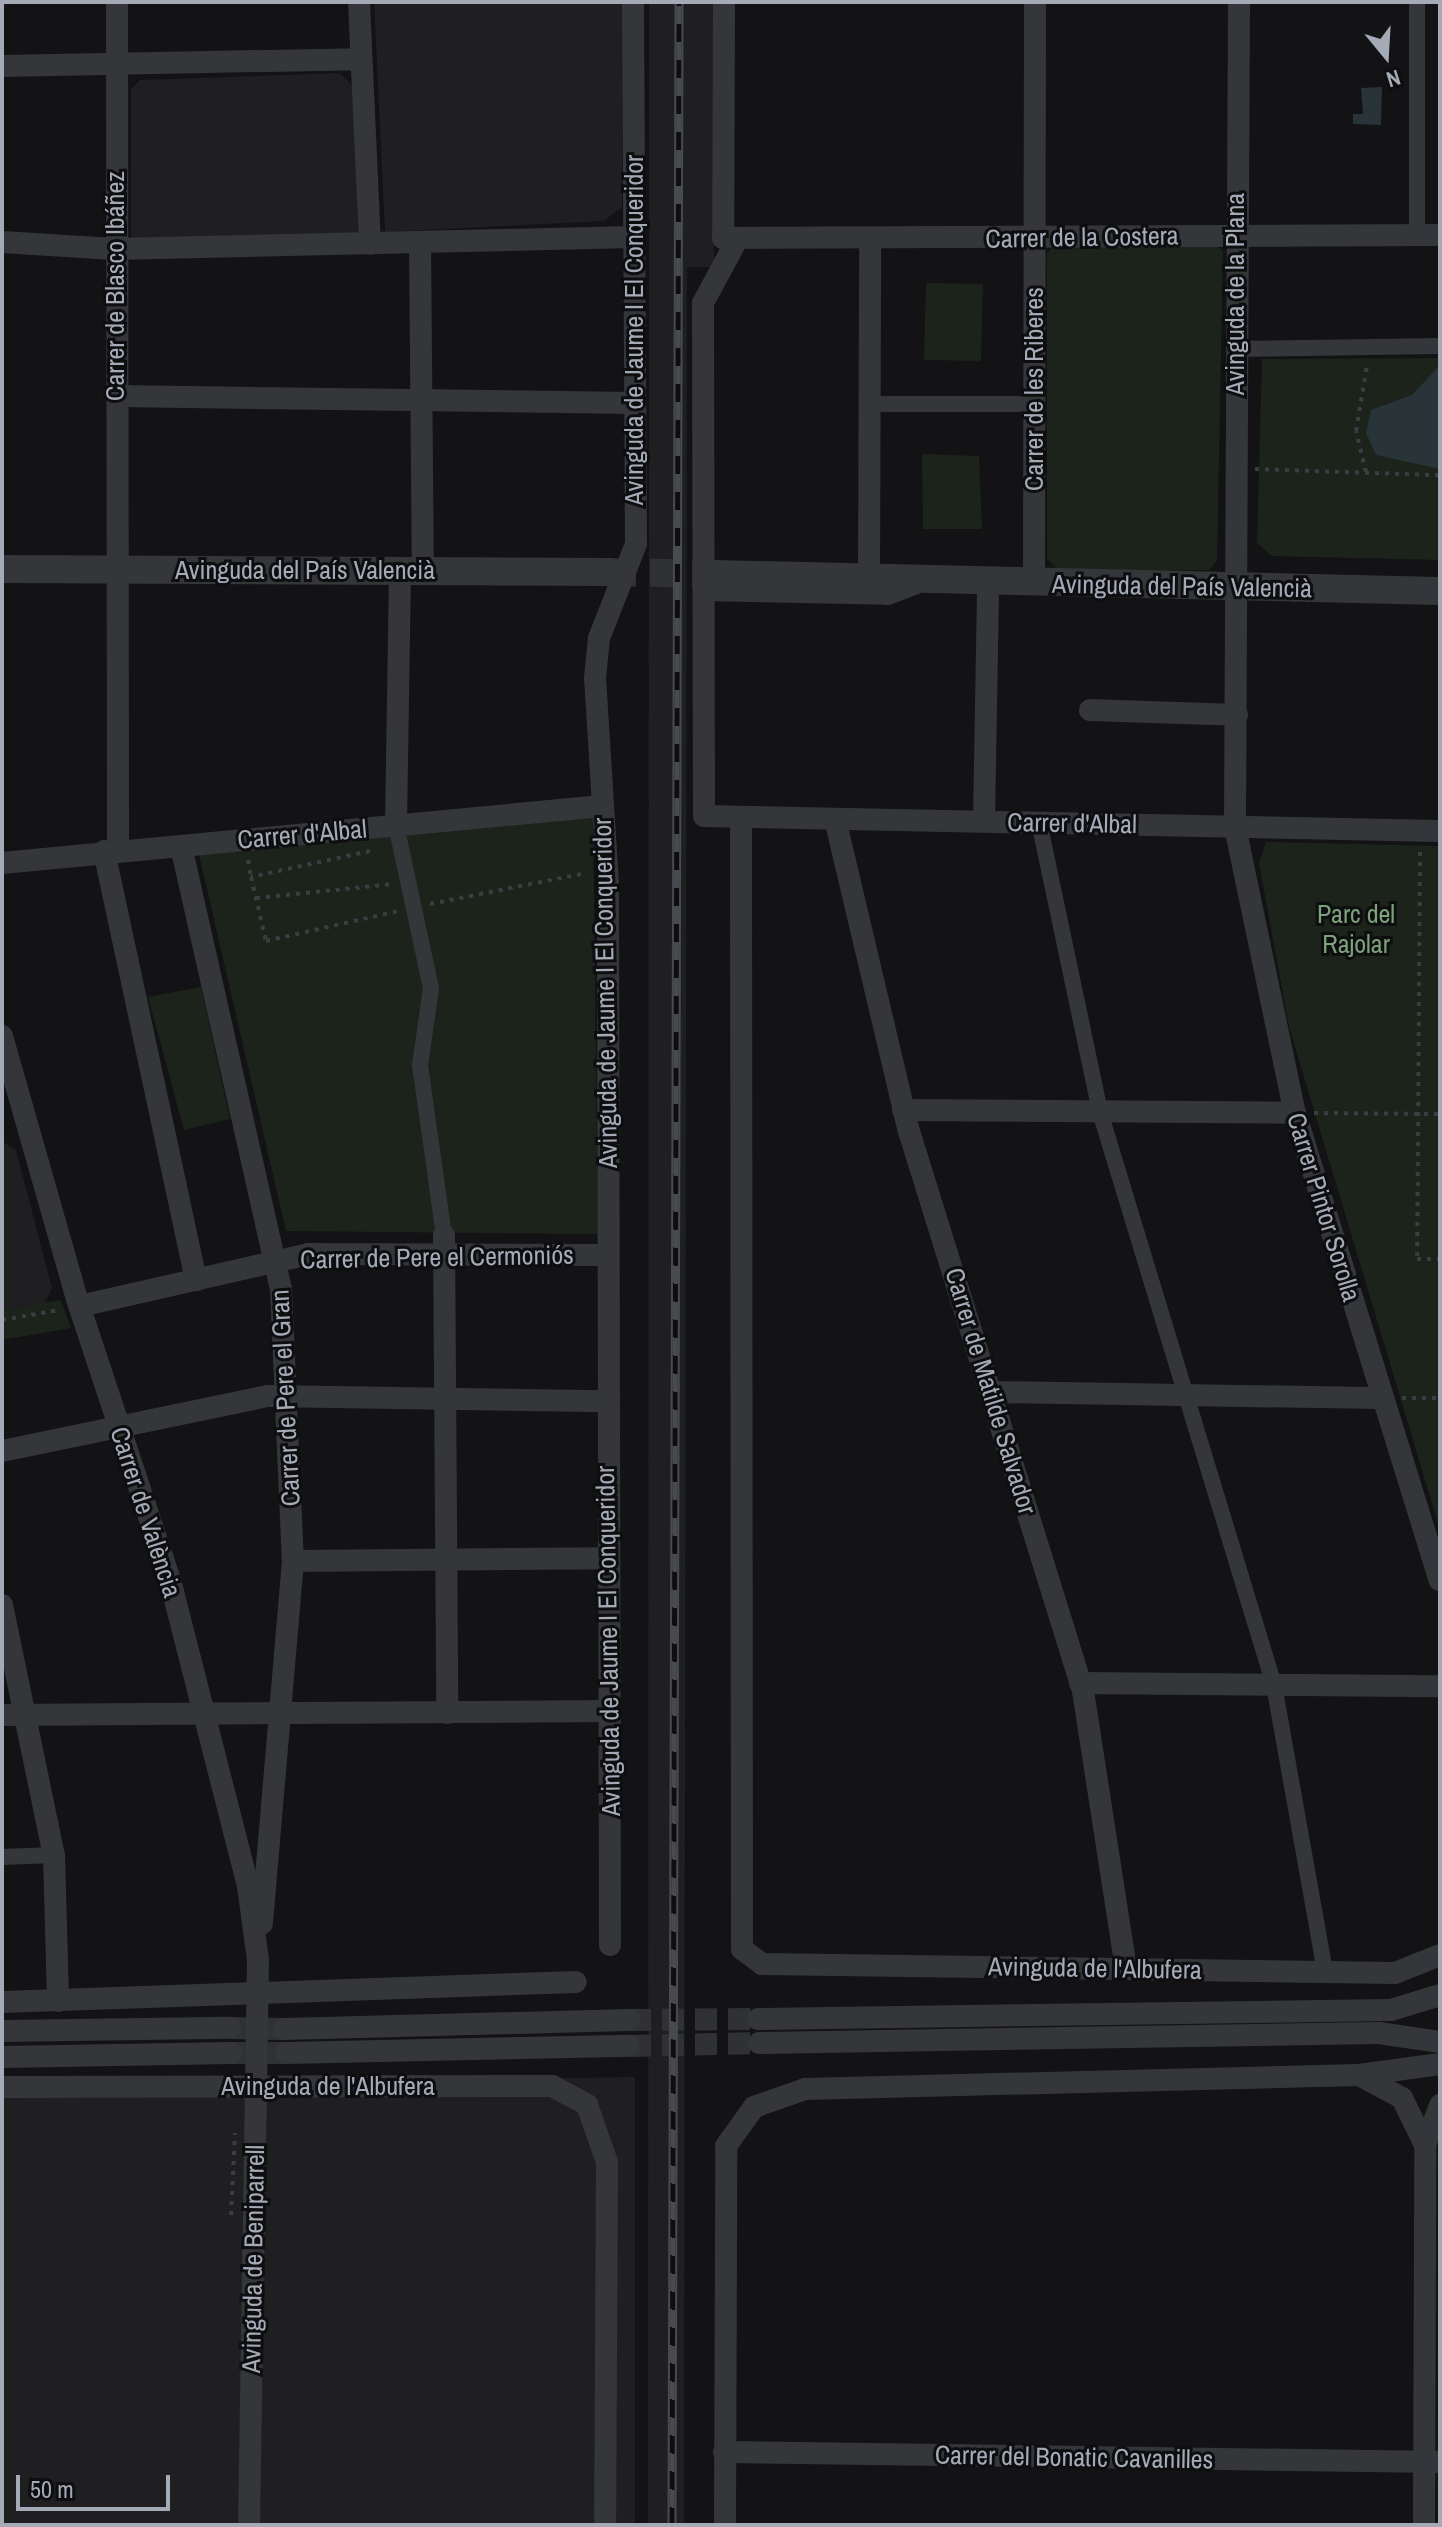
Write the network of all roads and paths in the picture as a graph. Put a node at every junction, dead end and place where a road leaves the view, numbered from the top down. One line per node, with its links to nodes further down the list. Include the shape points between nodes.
1 (117, 2): 9 (street, Carrer de Blasco Ibáñez)
2 (359, 2): 8 (street)
3 (633, 2): 14 (street, Avinguda de Jaume I El Conqueridor)
4 (724, 2): 15 (street)
5 (1035, 2): 16 (street, Carrer de les Riberes)
6 (1239, 2): 11 (street, Avinguda de la Plana)
7 (1417, 2): 12 (street)
8 (360, 59): 9 (street); 20 (street)
9 (116, 65): 10 (street); 21 (street, Carrer de Blasco Ibáñez)
10 (2, 66)
11 (1235, 233): 12 (street, Carrer de la Costera); 16 (street, Carrer de la Costera); 24 (street, Avinguda de la Plana)
12 (1417, 235): 13 (street, Carrer de la Costera)
13 (1440, 235)
14 (633, 237): 19 (street); 27 (street, Avinguda de Jaume I El Conqueridor)
15 (730, 238): 17 (street, Carrer de la Costera); 39 (street, via 703,303)
16 (1034, 238): 17 (street, Carrer de la Costera); 29 (street, Carrer de les Riberes)
17 (870, 240): 28 (street)
18 (2, 242): 21 (street)
19 (420, 243): 20 (street); 26 (street)
20 (370, 244): 21 (street)
21 (114, 249): 25 (street, Carrer de Blasco Ibáñez)
22 (1440, 346): 23 (street)
23 (1370, 348): 24 (street); 31 (path, via 1356,431)
24 (1234, 349): 42 (street, Avinguda de la Plana)
25 (116, 396): 26 (street); 34 (street, Carrer de Blasco Ibáñez)
26 (421, 400): 27 (street); 35 (street)
27 (632, 403): 46 (street, Avinguda de Jaume I El Conqueridor, via 636,544 599,638 595,678)
28 (869, 404): 29 (street); 37 (street)
29 (1034, 404): 41 (street, Carrer de les Riberes)
30 (1262, 469): 31 (path)
31 (1366, 472): 32 (path)
32 (1440, 475)
33 (2, 569): 34 (street, Avinguda del País Valencià)
34 (114, 569): 35 (street, Avinguda del País Valencià); 55 (street, Carrer de Blasco Ibáñez)
35 (411, 571): 36 (street, Avinguda del País Valencià); 53 (street)
36 (608, 572)
37 (869, 578): 38 (street, Avinguda del País Valencià); 39 (street, Avinguda del País Valencià)
38 (925, 580): 39 (street, Avinguda del País Valencià, via 888,594); 40 (street, Avinguda del País Valencià)
39 (709, 582): 47 (street, Carrer d'Albal, via 704,816)
40 (988, 583): 41 (street, Avinguda del País Valencià); 49 (street)
41 (1034, 583): 42 (street, Avinguda del País Valencià)
42 (1233, 587): 43 (street, Avinguda del País Valencià); 45 (street, Avinguda de la Plana)
43 (1440, 591)
44 (1090, 710): 45 (street)
45 (1237, 715): 51 (street, Carrer Pintor Sorolla)
46 (602, 806): 53 (street, Carrer d'Albal); 57 (street, Avinguda de Jaume I El Conqueridor)
47 (741, 817): 48 (street, Carrer d'Albal); 104 (street, Avinguda de l'Albufera, via 741,1937 748,1956 762,1964)
48 (835, 819): 49 (street, Carrer d'Albal); 62 (street, Carrer de Matilde Salvador)
49 (984, 821): 50 (street, Carrer d'Albal)
50 (1039, 822): 51 (street, Carrer d'Albal); 63 (street)
51 (1235, 827): 52 (street, Carrer d'Albal); 64 (street, Carrer Pintor Sorolla)
52 (1430, 830): 66 (path)
53 (398, 835): 54 (street, Carrer d'Albal); 58 (street); 59 (path, via 251,877)
54 (181, 846): 55 (street, Carrer d'Albal); 72 (street, Carrer de Pere el Gran)
55 (111, 851): 56 (street, Carrer d'Albal); 73 (street, Carrer de Blasco Ibáñez)
56 (2, 863)
57 (608, 869): 60 (path); 70 (street, Avinguda de Jaume I El Conqueridor)
58 (408, 882): 59 (path); 60 (street)
59 (256, 898): 60 (path, via 266,941)
60 (413, 908): 69 (street, via 431,988 420,1065)
61 (2, 1036): 65 (street, Carrer de València)
62 (903, 1110): 63 (street); 76 (street, Carrer de Matilde Salvador)
63 (1100, 1112): 64 (street); 77 (street)
64 (1295, 1113): 66 (path); 80 (street, Carrer Pintor Sorolla)
65 (25, 1114): 68 (street); 74 (street, Carrer de València)
66 (1418, 1114): 67 (path); 71 (path, via 1417,1259)
67 (1440, 1114)
68 (2, 1119)
69 (444, 1243): 70 (street, Carrer de Pere el Cermoniós); 72 (street, Carrer de Pere el Cermoniós, via 308,1254); 79 (street)
70 (607, 1255): 82 (street, Avinguda de Jaume I El Conqueridor)
71 (1440, 1259)
72 (275, 1262): 73 (street, Carrer de Pere el Cermoniós); 78 (street, Carrer de Pere el Gran)
73 (196, 1280): 74 (street, Carrer de Pere el Cermoniós)
74 (80, 1306): 75 (path); 83 (street, Carrer de València)
75 (2, 1320)
76 (993, 1392): 77 (street); 90 (street, Carrer de Matilde Salvador)
77 (1191, 1395): 80 (street); 91 (street)
78 (287, 1396): 79 (street); 83 (street); 86 (street, Carrer de Pere el Gran)
79 (444, 1397): 82 (street); 87 (street)
80 (1383, 1398): 81 (path); 88 (street, Carrer Pintor Sorolla)
81 (1440, 1398)
82 (605, 1401): 85 (street, Avinguda de Jaume I El Conqueridor)
83 (118, 1427): 84 (street); 98 (street, Carrer de València)
84 (2, 1451)
85 (606, 1558): 87 (street); 93 (street, Avinguda de Jaume I El Conqueridor)
86 (293, 1561): 87 (street); 97 (street, Carrer de Pere el Gran)
87 (448, 1563): 94 (street)
88 (1440, 1580)
89 (2, 1605): 96 (street)
90 (1080, 1683): 91 (street); 104 (street, Carrer de Matilde Salvador)
91 (1274, 1685): 92 (street); 105 (street)
92 (1440, 1686)
93 (610, 1711): 94 (street); 101 (street, Avinguda de Jaume I El Conqueridor)
94 (447, 1713): 97 (street)
95 (2, 1715): 96 (street)
96 (28, 1715): 98 (street); 99 (street)
97 (284, 1716): 98 (street); 103 (street, Carrer de Pere el Gran)
98 (208, 1717): 103 (street, Carrer de València)
99 (54, 1855): 100 (street); 109 (street)
100 (2, 1857)
101 (610, 1945)
102 (1440, 1955): 105 (street, Avinguda de l'Albufera, via 1395,1973)
103 (258, 1960): 107 (street, Carrer de València)
104 (1126, 1968): 105 (street, Avinguda de l'Albufera)
105 (1325, 1971)
106 (576, 1982): 107 (street)
107 (256, 1994): 109 (street); 125 (street, Avinguda de Beniparrell)
108 (1440, 1995): 111 (street, Avinguda de l'Albufera, via 1391,2010)
109 (58, 2001): 110 (street)
110 (2, 2002)
111 (758, 2019)
112 (629, 2020): 114 (street)
113 (230, 2028): 115 (street)
114 (284, 2029)
115 (2, 2031)
116 (1440, 2042): 117 (street, via 1379,2033)
117 (759, 2043)
118 (629, 2046): 120 (street, Avinguda de l'Albufera)
119 (231, 2053): 121 (street, Avinguda de l'Albufera)
120 (286, 2053)
121 (2, 2057)
122 (1440, 2064): 123 (street)
123 (1359, 2075): 127 (street, via 1402,2098); 128 (street, via 805,2089 754,2107 726,2146)
124 (2, 2087): 125 (street, Avinguda de l'Albufera)
125 (255, 2087): 130 (street, Avinguda de Beniparrell); 131 (street, Avinguda de l'Albufera, via 552,2086 587,2105 607,2162)
126 (1440, 2105): 127 (street)
127 (1425, 2145): 129 (street)
128 (724, 2452): 129 (street, Carrer del Bonatic Cavanilles); 132 (street)
129 (1432, 2461): 133 (street)
130 (249, 2525)
131 (605, 2525)
132 (725, 2525)
133 (1424, 2525)

